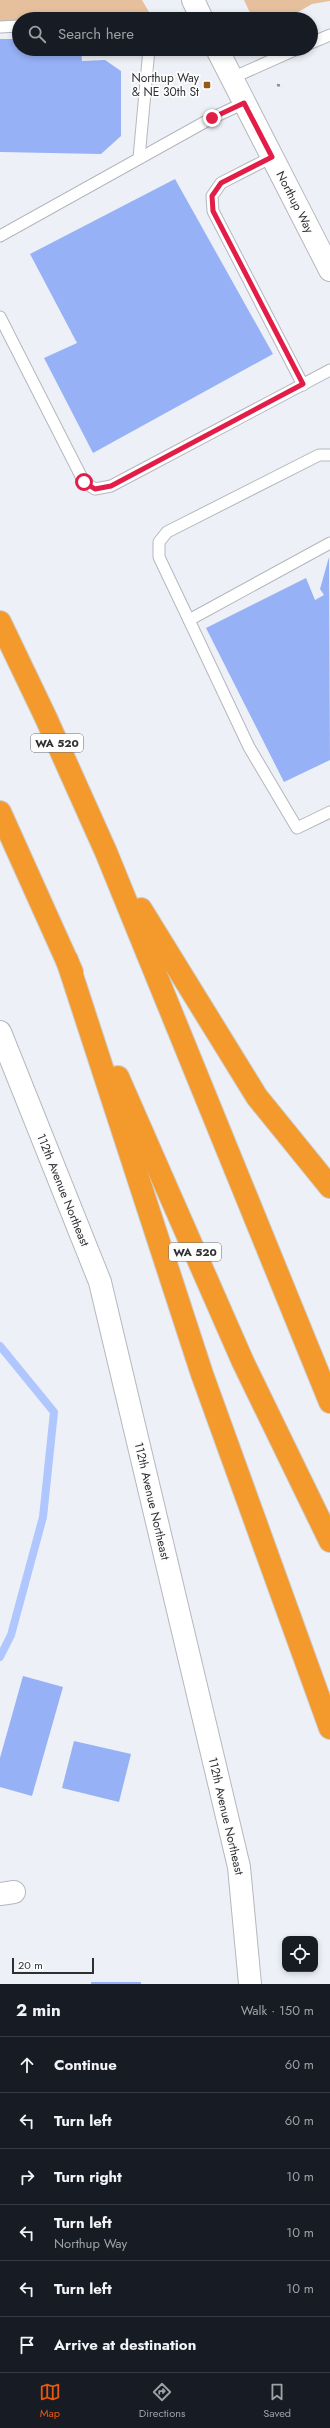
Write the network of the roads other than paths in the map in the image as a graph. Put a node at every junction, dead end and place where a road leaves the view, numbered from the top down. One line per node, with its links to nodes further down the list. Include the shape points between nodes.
1 (193, 0): 2 (main road)
2 (199, 12)
3 (12, 26): 4 (lane)
4 (0, 27)
5 (330, 34): 6 (lane)
6 (318, 40)
7 (148, 56): 13 (lane)
8 (221, 56): 10 (main road, Northup Way)
9 (281, 56): 10 (lane)
10 (232, 78): 11 (main road, Northup Way)
11 (244, 103): 12 (main road, Northup Way); 13 (lane)
12 (272, 157): 15 (main road, Northup Way); 18 (lane, via 221,183 212,196 213,211)
13 (140, 158): 14 (lane)
14 (0, 236)
15 (330, 270)
16 (0, 317): 18 (lane, via 84,482 95,489 111,486)
17 (330, 370): 18 (lane)
18 (303, 384)
19 (330, 455): 21 (lane, via 319,455 167,532 159,542 159,557)
20 (330, 543): 21 (lane)
21 (189, 620): 24 (lane, via 249,747 296,828)
22 (0, 622): 25 (highway, WA 520)
23 (0, 812): 26 (highway, WA 520)
24 (330, 812)
25 (106, 852): 28 (highway, via 257,1097); 29 (highway, WA 520)
26 (67, 960): 30 (highway, WA 520, via 243,1362); 31 (highway, via 202,1374)
27 (0, 1032): 32 (main road, 112th Avenue Northeast, via 100,1282 239,1867)
28 (330, 1187)
29 (330, 1402)
30 (330, 1542)
31 (330, 1728)
32 (250, 1984)

